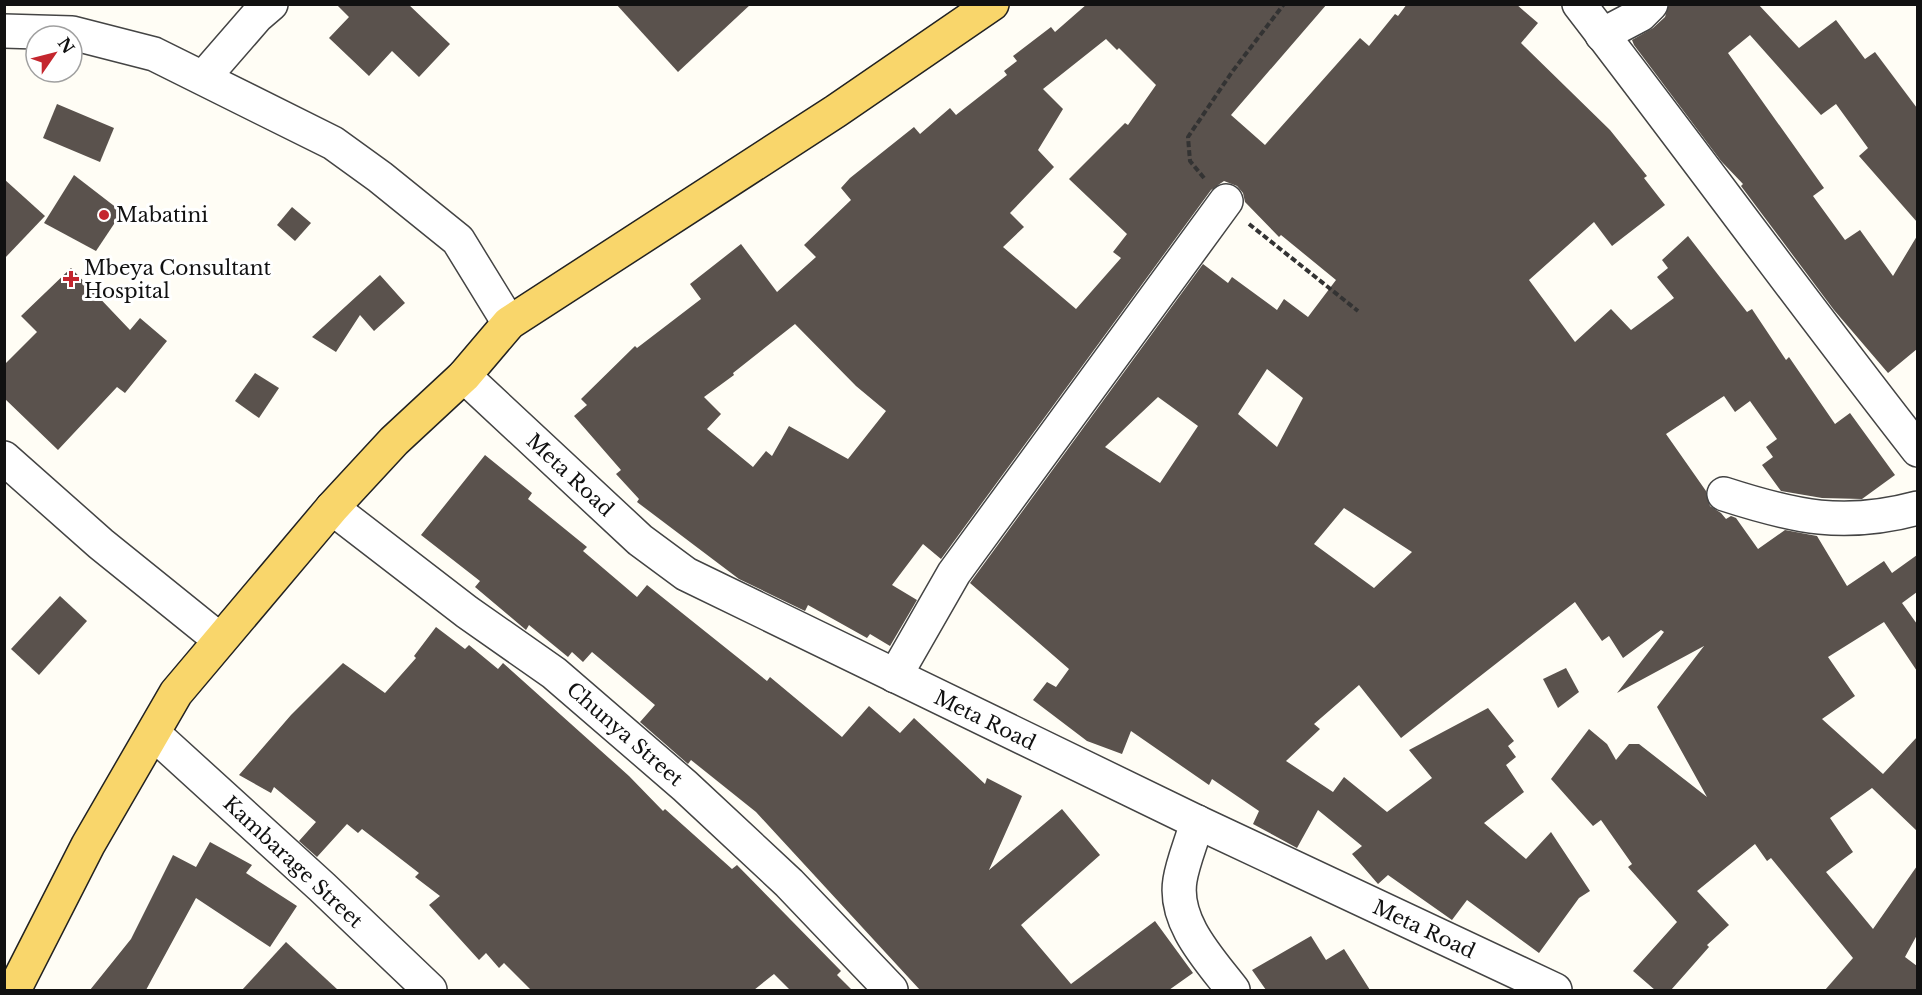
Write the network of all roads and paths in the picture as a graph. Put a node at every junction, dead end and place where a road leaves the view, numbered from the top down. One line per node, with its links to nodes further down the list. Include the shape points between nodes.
1 (271, 4): 8 (street)
2 (992, 4): 11 (main road, via 836,111)
3 (1284, 4): 9 (path, via 1188,137 1190,161)
4 (1579, 4): 7 (street)
5 (1651, 4): 7 (street, via 1640,15)
6 (4, 31): 8 (street, via 72,33 118,43 154,54)
7 (1602, 35): 13 (street)
8 (204, 77): 11 (street, via 333,143 381,177 458,240)
9 (1226, 201): 10 (path, via 1261,235); 19 (street, via 954,573)
10 (1358, 311)
11 (509, 323): 12 (main road)
12 (464, 376): 16 (main road, via 394,441); 19 (street, Meta Road, via 640,540 686,574)
13 (1917, 450)
14 (4, 458): 18 (street, via 101,544)
15 (1724, 494): 17 (street, via 1780,512 1818,519 1878,518)
16 (332, 508): 18 (main road); 24 (street, Chunya Street, via 554,673 789,882)
17 (1917, 508)
18 (220, 640): 20 (main road, via 176,693)
19 (895, 676): 21 (street, Meta Road)
20 (154, 734): 22 (main road, via 88,845); 23 (street, Kambarage Street)
21 (1197, 822): 25 (street, via 1179,882 1182,905 1188,926); 26 (street, Meta Road)
22 (14, 990)
23 (430, 990)
24 (891, 990)
25 (1233, 990)
26 (1555, 990)

